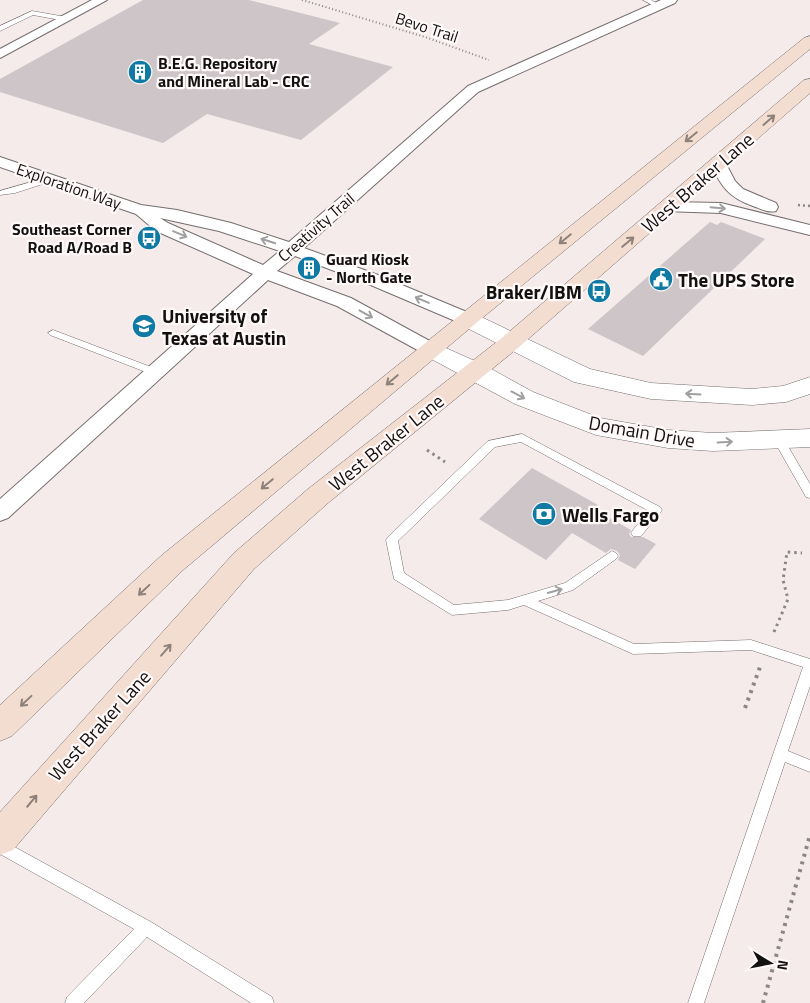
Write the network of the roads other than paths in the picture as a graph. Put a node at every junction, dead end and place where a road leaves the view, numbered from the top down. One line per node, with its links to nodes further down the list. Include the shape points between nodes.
1 (101, 0): 3 (street)
2 (658, 2): 16 (street, Creativity Trail, via 473,89)
3 (66, 19): 4 (lane, via 32,12); 6 (street)
4 (0, 29)
5 (810, 41): 18 (main road, West Braker Lane, one-way to 18)
6 (0, 54)
7 (810, 84): 9 (main road, West Braker Lane, one-way to 7)
8 (0, 162): 10 (street, Exploration Way)
9 (718, 162): 12 (main road, West Braker Lane); 14 (street, via 729,186 743,198 795,216)
10 (49, 179): 11 (lane); 13 (street, Exploration Way)
11 (0, 193)
12 (670, 207): 15 (street, one-way to 15, via 721,208); 20 (main road, West Braker Lane, one-way to 12)
13 (138, 210): 16 (street, Exploration Way, one-way to 13, via 225,227); 17 (street, Exploration Way, one-way to 17, via 162,227)
14 (810, 225)
15 (810, 230)
16 (292, 249): 17 (street, Creativity Trail); 18 (street, Exploration Way, one-way to 16)
17 (265, 273): 21 (street, Exploration Way, one-way to 21, via 344,302); 23 (street, Creativity Trail)
18 (467, 319): 20 (street); 21 (main road, West Braker Lane)
19 (53, 333): 23 (lane)
20 (511, 342): 22 (main road, West Braker Lane); 25 (street, one-way to 20, via 651,391 583,376)
21 (430, 349): 22 (street, Domain Drive); 34 (main road, West Braker Lane, one-way to 34, via 172,563)
22 (475, 371): 27 (street, Domain Drive, one-way to 27, via 524,398 596,426 677,440); 37 (main road, West Braker Lane, one-way to 22, via 244,561 318,496)
23 (155, 372): 29 (street, Creativity Trail)
24 (810, 385): 25 (street, via 786,394)
25 (752, 397): 27 (street)
26 (810, 438): 27 (street, Domain Drive)
27 (778, 439): 28 (lane)
28 (810, 494)
29 (0, 512)
30 (637, 533): 32 (lane, via 656,510 522,438 492,444 392,540 398,576 452,610 508,605)
31 (612, 556): 32 (lane, one-way to 31, via 569,587)
32 (524, 600): 33 (lane, via 633,649 751,645)
33 (810, 666): 35 (lane)
34 (0, 726)
35 (780, 754): 36 (lane); 42 (lane)
36 (810, 766)
37 (0, 838)
38 (0, 846): 39 (lane)
39 (146, 927): 40 (lane); 41 (lane)
40 (73, 1003)
41 (266, 1003)
42 (696, 1003)

